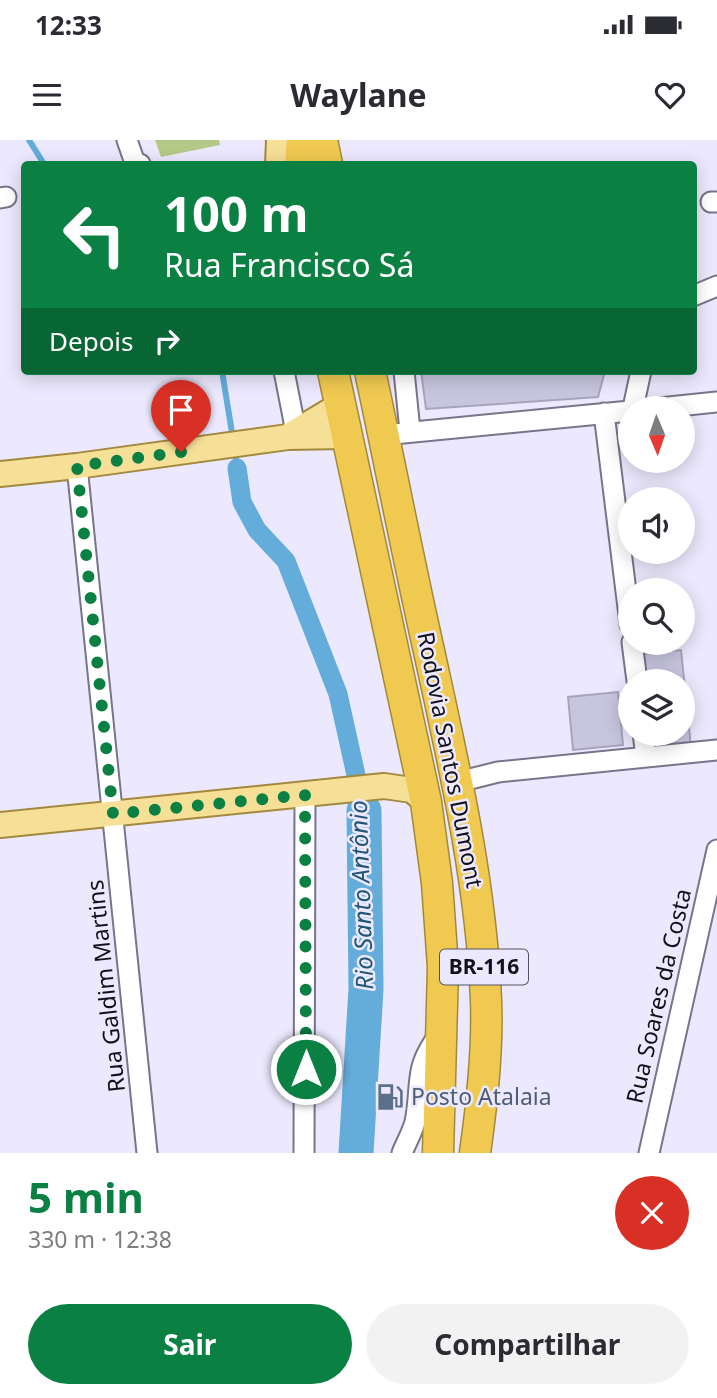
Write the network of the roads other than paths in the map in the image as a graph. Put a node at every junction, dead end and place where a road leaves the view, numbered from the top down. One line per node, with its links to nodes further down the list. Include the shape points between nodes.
1 (127, 140): 6 (street)
2 (279, 140): 7 (main road)
3 (302, 140): 8 (highway)
4 (322, 140): 9 (highway)
5 (332, 140): 10 (main road)
6 (134, 161)
7 (278, 161)
8 (300, 161)
9 (328, 161)
10 (329, 161)
11 (717, 286): 12 (street)
12 (697, 294)
13 (285, 375): 26 (street)
14 (334, 375): 22 (highway, Rodovia Santos Dumont / BR-116)
15 (346, 375): 25 (highway, via 358,413)
16 (372, 375): 25 (highway, Rodovia Santos Dumont / BR-116)
17 (403, 375): 25 (street)
18 (640, 375): 19 (street)
19 (634, 396)
20 (717, 402): 21 (street)
21 (695, 404)
22 (340, 405): 26 (main road); 27 (highway, Rodovia Santos Dumont / BR-116)
23 (618, 411): 24 (street)
24 (604, 413): 25 (street); 31 (street)
25 (396, 433): 30 (highway, Rodovia Santos Dumont / BR-116)
26 (294, 435): 27 (main road); 28 (main road)
27 (345, 436): 30 (highway, via 367,444); 37 (highway, Rodovia Santos Dumont / BR-116)
28 (77, 466): 29 (main road); 41 (street, Rua Galdim Martins)
29 (0, 474)
30 (390, 475): 32 (highway, Rodovia Santos Dumont / BR-116)
31 (624, 578)
32 (444, 720): 36 (highway, Rodovia Santos Dumont / BR-116); 37 (highway, via 433,754)
33 (645, 746): 35 (street)
34 (717, 750): 35 (street)
35 (646, 757): 36 (street, via 498,772)
36 (456, 771): 44 (highway, via 441,814 455,923); 50 (highway, Rodovia Santos Dumont / BR-116, via 481,928 486,1003)
37 (420, 772): 38 (main road); 40 (highway, Rodovia Santos Dumont / BR-116)
38 (384, 786): 39 (main road); 40 (main road, via 412,790)
39 (312, 794): 41 (main road); 47 (street)
40 (426, 802): 44 (highway, Rodovia Santos Dumont / BR-116)
41 (113, 814): 42 (main road); 46 (street, Rua Galdim Martins)
42 (0, 825)
43 (717, 850): 51 (street, Rua Soares da Costa)
44 (443, 967): 45 (highway, Rodovia Santos Dumont / BR-116)
45 (442, 1031): 48 (street, via 423,1059 415,1123); 49 (highway, Rodovia Santos Dumont / BR-116)
46 (147, 1153)
47 (304, 1153)
48 (402, 1153)
49 (438, 1153)
50 (475, 1153)
51 (649, 1153)

